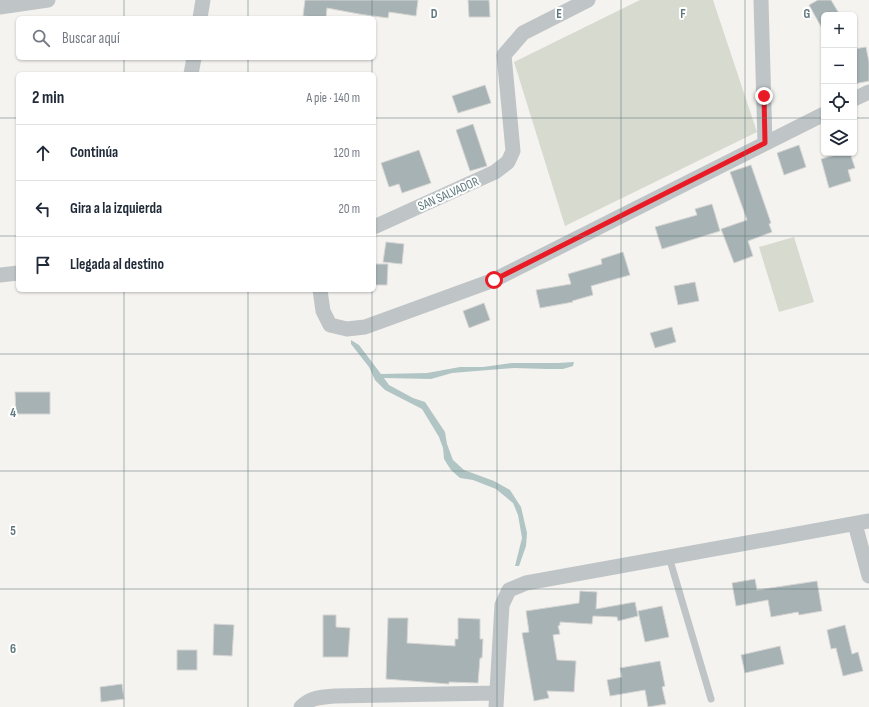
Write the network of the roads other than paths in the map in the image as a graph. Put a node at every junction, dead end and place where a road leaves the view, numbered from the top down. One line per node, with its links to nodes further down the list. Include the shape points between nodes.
1 (48, 0): 5 (street)
2 (203, 0): 6 (street)
3 (588, 0): 13 (street, SAN SALVADOR, via 523,33 504,55 513,151 508,162 495,172)
4 (761, 0): 12 (street)
5 (0, 7)
6 (200, 16)
7 (194, 60): 8 (street)
8 (192, 72)
9 (869, 92): 10 (street)
10 (857, 98)
11 (821, 115): 12 (street)
12 (765, 143): 16 (street, via 494,280 364,327 347,329 330,324 323,311)
13 (376, 226)
14 (16, 274): 15 (street)
15 (0, 275)
16 (320, 292)
17 (862, 523): 18 (street); 19 (street)
18 (669, 557): 20 (lane); 21 (street, via 526,583 509,590 502,605)
19 (869, 576)
20 (711, 699)
21 (496, 700): 22 (street, via 335,696 318,697 306,701)
22 (301, 707)

